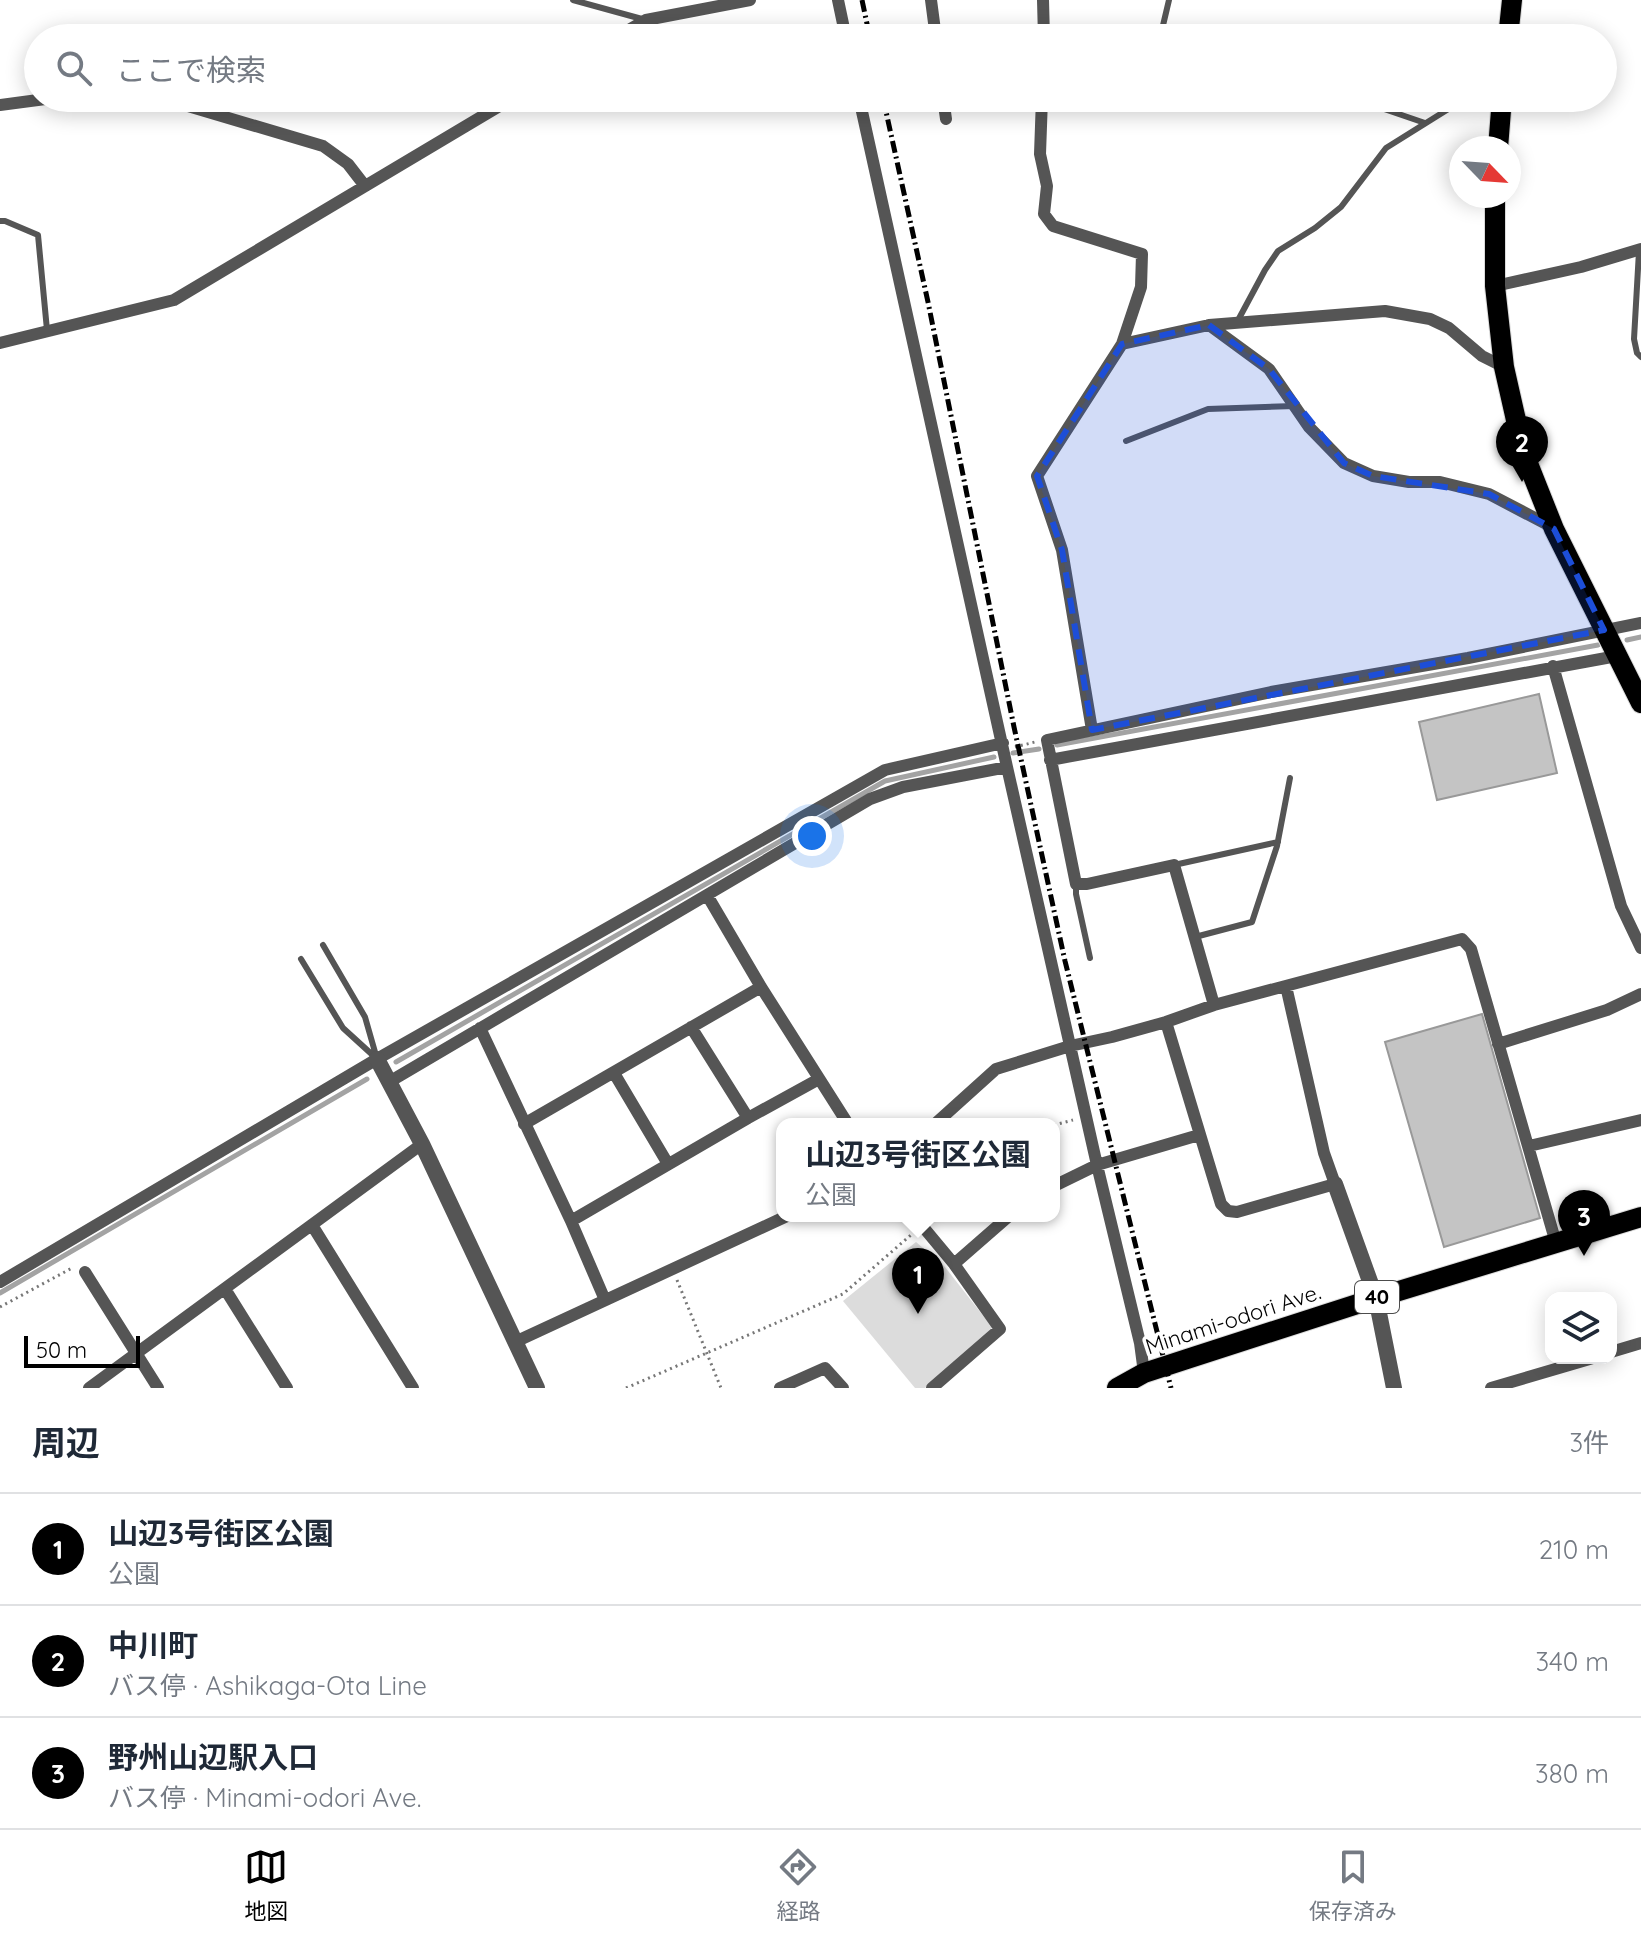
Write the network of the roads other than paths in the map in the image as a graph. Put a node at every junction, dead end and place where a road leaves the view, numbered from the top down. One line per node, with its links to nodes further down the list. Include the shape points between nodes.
1 (573, 0): 8 (lane)
2 (750, 0): 8 (street)
3 (838, 0): 10 (street)
4 (931, 0): 11 (street)
5 (1043, 0): 12 (street)
6 (1169, 0): 13 (lane)
7 (1512, 0): 14 (main road)
8 (646, 20): 9 (street)
9 (639, 24)
10 (843, 24)
11 (934, 24)
12 (1044, 24)
13 (1161, 24)
14 (1509, 24)
15 (24, 102): 16 (street)
16 (0, 105)
17 (208, 112): 28 (street, via 323,146 348,164)
18 (489, 112): 28 (street)
19 (862, 112): 49 (street)
20 (945, 112): 25 (street)
21 (1042, 112): 37 (street, via 1044,214 1053,226 1142,254 1141,287)
22 (1393, 112): 26 (lane)
23 (1443, 112): 26 (lane)
24 (1501, 112): 27 (main road)
25 (946, 119)
26 (1425, 123): 33 (lane, via 1386,148 1341,207 1278,251)
27 (1499, 136)
28 (365, 186): 35 (street, via 174,300)
29 (1495, 208): 32 (main road)
30 (0, 221): 35 (lane, via 38,235)
31 (1640, 250): 32 (street); 38 (lane, via 1634,339)
32 (1495, 286): 39 (main road)
33 (1236, 324): 34 (street); 39 (street, via 1385,311 1430,319)
34 (1209, 325): 37 (street); 40 (street, via 1269,369)
35 (47, 332): 36 (street)
36 (0, 343)
37 (1122, 344): 48 (street, via 1037,476 1062,550)
38 (1641, 357)
39 (1504, 367): 42 (main road, via 1523,451)
40 (1295, 406): 41 (lane, via 1208,409); 42 (street, via 1344,463 1373,476 1440,482 1489,494)
41 (1126, 441)
42 (1554, 529): 44 (main road)
43 (1641, 623): 44 (street)
44 (1604, 630): 45 (main road); 48 (street)
45 (1617, 656): 46 (street); 47 (main road)
46 (1553, 666): 50 (street); 59 (street, via 1621,906)
47 (1641, 703)
48 (1092, 730): 50 (street, via 1047,740)
49 (1010, 745): 51 (street); 71 (street, via 885,770)
50 (1050, 760): 55 (street)
51 (1007, 767): 56 (street, via 903,787 870,799); 70 (street)
52 (1290, 778): 53 (lane)
53 (1278, 842): 54 (lane); 57 (lane, via 1252,922)
54 (1174, 865): 55 (street); 57 (street)
55 (1076, 884): 60 (lane)
56 (707, 895): 63 (street); 68 (street)
57 (1195, 937): 65 (street)
58 (323, 945): 71 (lane, via 365,1017)
59 (1641, 948)
60 (1090, 958)
61 (301, 959): 71 (lane, via 343,1028)
62 (1286, 986): 65 (street); 69 (street, via 1462,939 1471,949); 86 (street)
63 (761, 987): 67 (street); 73 (street)
64 (1641, 994): 69 (street)
65 (1214, 1005): 66 (street)
66 (1166, 1022): 70 (street); 80 (street)
67 (691, 1027): 72 (street); 75 (street)
68 (480, 1028): 74 (street); 79 (street)
69 (1498, 1044): 82 (street)
70 (1070, 1046): 77 (street, via 996,1069); 84 (street)
71 (377, 1059): 74 (street); 96 (street)
72 (614, 1073): 79 (street); 83 (street)
73 (819, 1079): 75 (street); 76 (street)
74 (389, 1082): 81 (street)
75 (748, 1118): 83 (street)
76 (844, 1118)
77 (942, 1118)
78 (1641, 1120): 82 (street)
79 (524, 1124): 88 (street)
80 (1199, 1135): 84 (street); 86 (street, via 1221,1204 1228,1211)
81 (422, 1144): 92 (street); 100 (street)
82 (1529, 1146): 93 (street)
83 (668, 1164): 88 (street)
84 (1097, 1165): 85 (street); 105 (street)
85 (1060, 1183)
86 (1335, 1184): 98 (street)
87 (1641, 1217): 93 (main road, Minami-odori Ave. / 40)
88 (571, 1221): 99 (street)
89 (776, 1221): 99 (street)
90 (919, 1222): 94 (street)
91 (1002, 1222): 94 (street)
92 (312, 1225): 97 (street); 110 (street)
93 (1556, 1243): 98 (main road, Minami-odori Ave. / 40)
94 (954, 1264): 114 (street, via 1000,1329)
95 (85, 1272): 103 (street)
96 (0, 1282)
97 (225, 1289): 103 (street); 109 (street)
98 (1376, 1298): 105 (main road, Minami-odori Ave. / 40); 116 (street)
99 (605, 1300): 100 (street)
100 (515, 1342): 111 (street)
101 (1641, 1343): 102 (street)
102 (1617, 1350)
103 (135, 1352): 107 (street); 108 (street)
104 (1575, 1364): 106 (street)
105 (1146, 1380): 115 (main road, Minami-odori Ave. / 40)
106 (1512, 1385): 117 (street)
107 (89, 1388)
108 (158, 1388)
109 (287, 1388)
110 (413, 1388)
111 (537, 1388)
112 (780, 1388): 113 (street, via 825,1368)
113 (843, 1388)
114 (932, 1388)
115 (1117, 1388)
116 (1394, 1388)
117 (1491, 1388)

